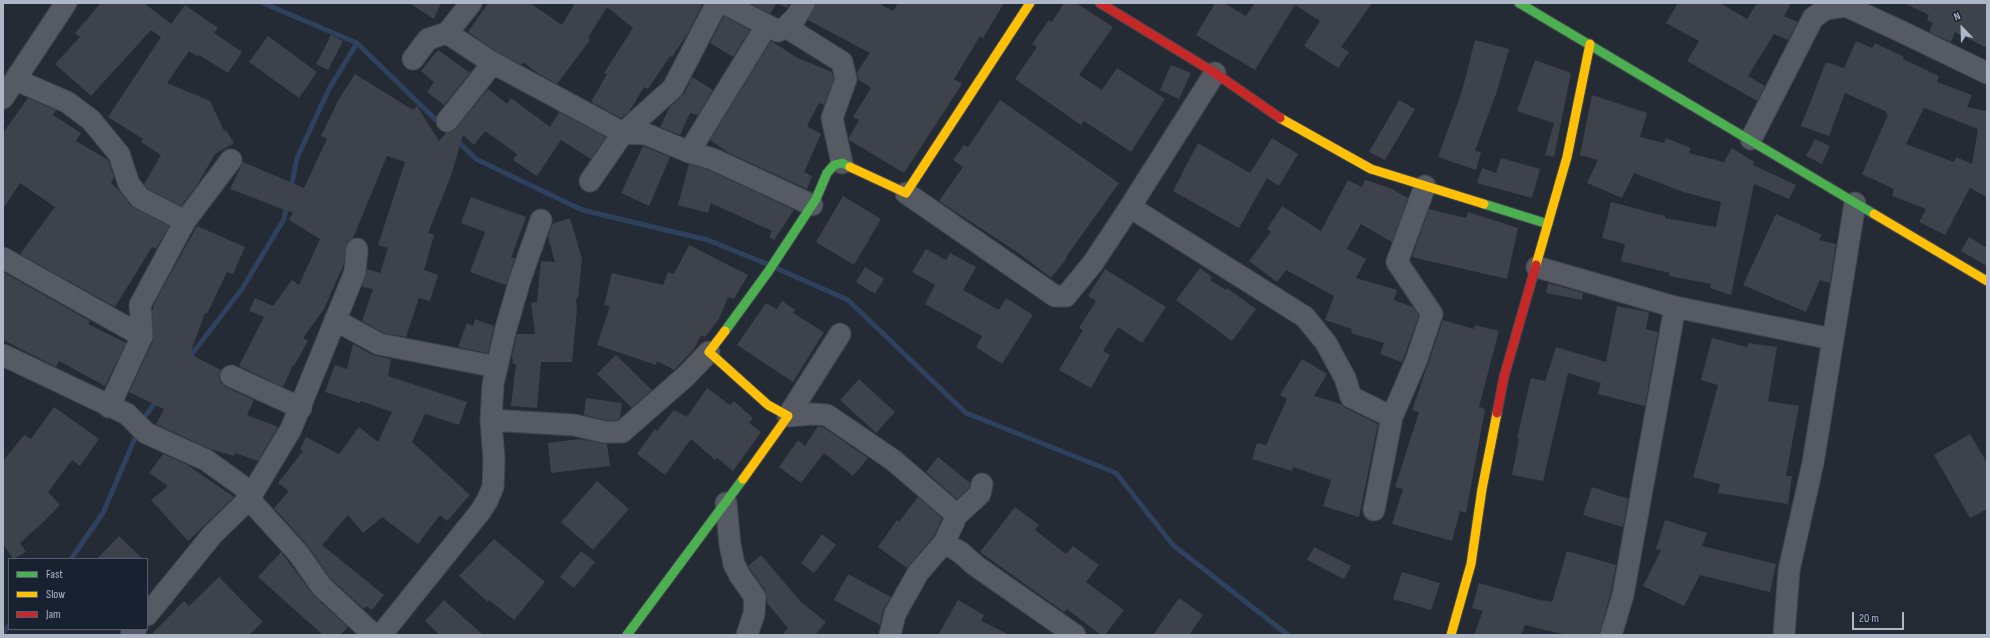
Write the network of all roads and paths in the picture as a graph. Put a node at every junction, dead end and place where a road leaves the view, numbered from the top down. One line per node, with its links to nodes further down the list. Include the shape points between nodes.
1 (66, 3): 16 (street)
2 (471, 3): 10 (street)
3 (717, 3): 19 (street, via 673,88)
4 (724, 3): 9 (street)
5 (804, 3): 9 (street, via 796,17)
6 (1030, 3): 26 (street)
7 (1100, 3): 14 (street)
8 (1519, 3): 11 (street)
9 (776, 26): 21 (street); 23 (street, via 842,62 846,79 832,118)
10 (447, 33): 12 (street, via 428,39); 13 (street)
11 (1590, 44): 20 (street); 32 (street, via 1567,157)
12 (413, 59)
13 (493, 63): 18 (street); 19 (street)
14 (1215, 73): 25 (street, via 1286,122 1371,169); 29 (street)
15 (1987, 73): 20 (street, via 1846,6 1825,9 1813,18)
16 (16, 80): 17 (street); 31 (street, via 56,96 91,120 119,154 129,184 140,198)
17 (3, 98)
18 (447, 121)
19 (622, 133): 21 (street, via 646,134); 24 (street)
20 (1751, 139): 27 (street)
21 (689, 152): 28 (street, via 713,159)
22 (231, 160): 31 (street)
23 (842, 163): 26 (street); 28 (street, via 834,165 827,173)
24 (590, 181)
25 (1425, 186): 32 (street); 49 (street, via 1397,262 1432,314 1416,361)
26 (906, 193): 29 (street, via 1055,296 1061,297 1072,290)
27 (1855, 203): 36 (street); 41 (street)
28 (812, 205): 42 (street, via 743,308)
29 (1130, 207): 49 (street, via 1306,317 1326,343 1345,378 1351,398)
30 (541, 220): 44 (street, via 520,280)
31 (185, 221): 40 (street, via 140,305)
32 (1548, 224): 35 (street)
33 (357, 249): 38 (street, via 355,272)
34 (3, 258): 40 (street)
35 (1537, 267): 37 (street); 64 (street, via 1504,377 1482,489 1471,564)
36 (1987, 281)
37 (1674, 307): 41 (street); 65 (street, via 1623,595)
38 (335, 320): 44 (street, via 379,344); 46 (street)
39 (840, 334): 48 (street)
40 (142, 336): 47 (street)
41 (1832, 339): 66 (street, via 1813,463 1790,570)
42 (709, 352): 48 (street, via 768,405); 50 (street, via 686,376 622,432 605,432 574,425)
43 (3, 355): 47 (street)
44 (497, 367): 50 (street, via 493,384)
45 (231, 376): 46 (street)
46 (301, 408): 52 (street)
47 (118, 411): 52 (street, via 146,433 206,460 245,488)
48 (788, 416): 53 (street); 55 (street, via 827,415 893,460)
49 (1392, 417): 54 (street)
50 (491, 420): 59 (street, via 493,487 487,501)
51 (982, 484): 55 (street, via 980,494)
52 (248, 499): 57 (street, via 213,534); 58 (street, via 298,553 322,587)
53 (726, 503): 60 (street); 61 (street, via 734,564 755,597 754,614)
54 (1374, 510)
55 (957, 515): 56 (street)
56 (944, 543): 62 (street, via 918,573 895,614); 63 (street)
57 (148, 614)
58 (374, 635)
59 (381, 635)
60 (627, 635)
61 (747, 635)
62 (890, 635)
63 (1075, 635)
64 (1451, 635)
65 (1611, 635)
66 (1784, 635)

